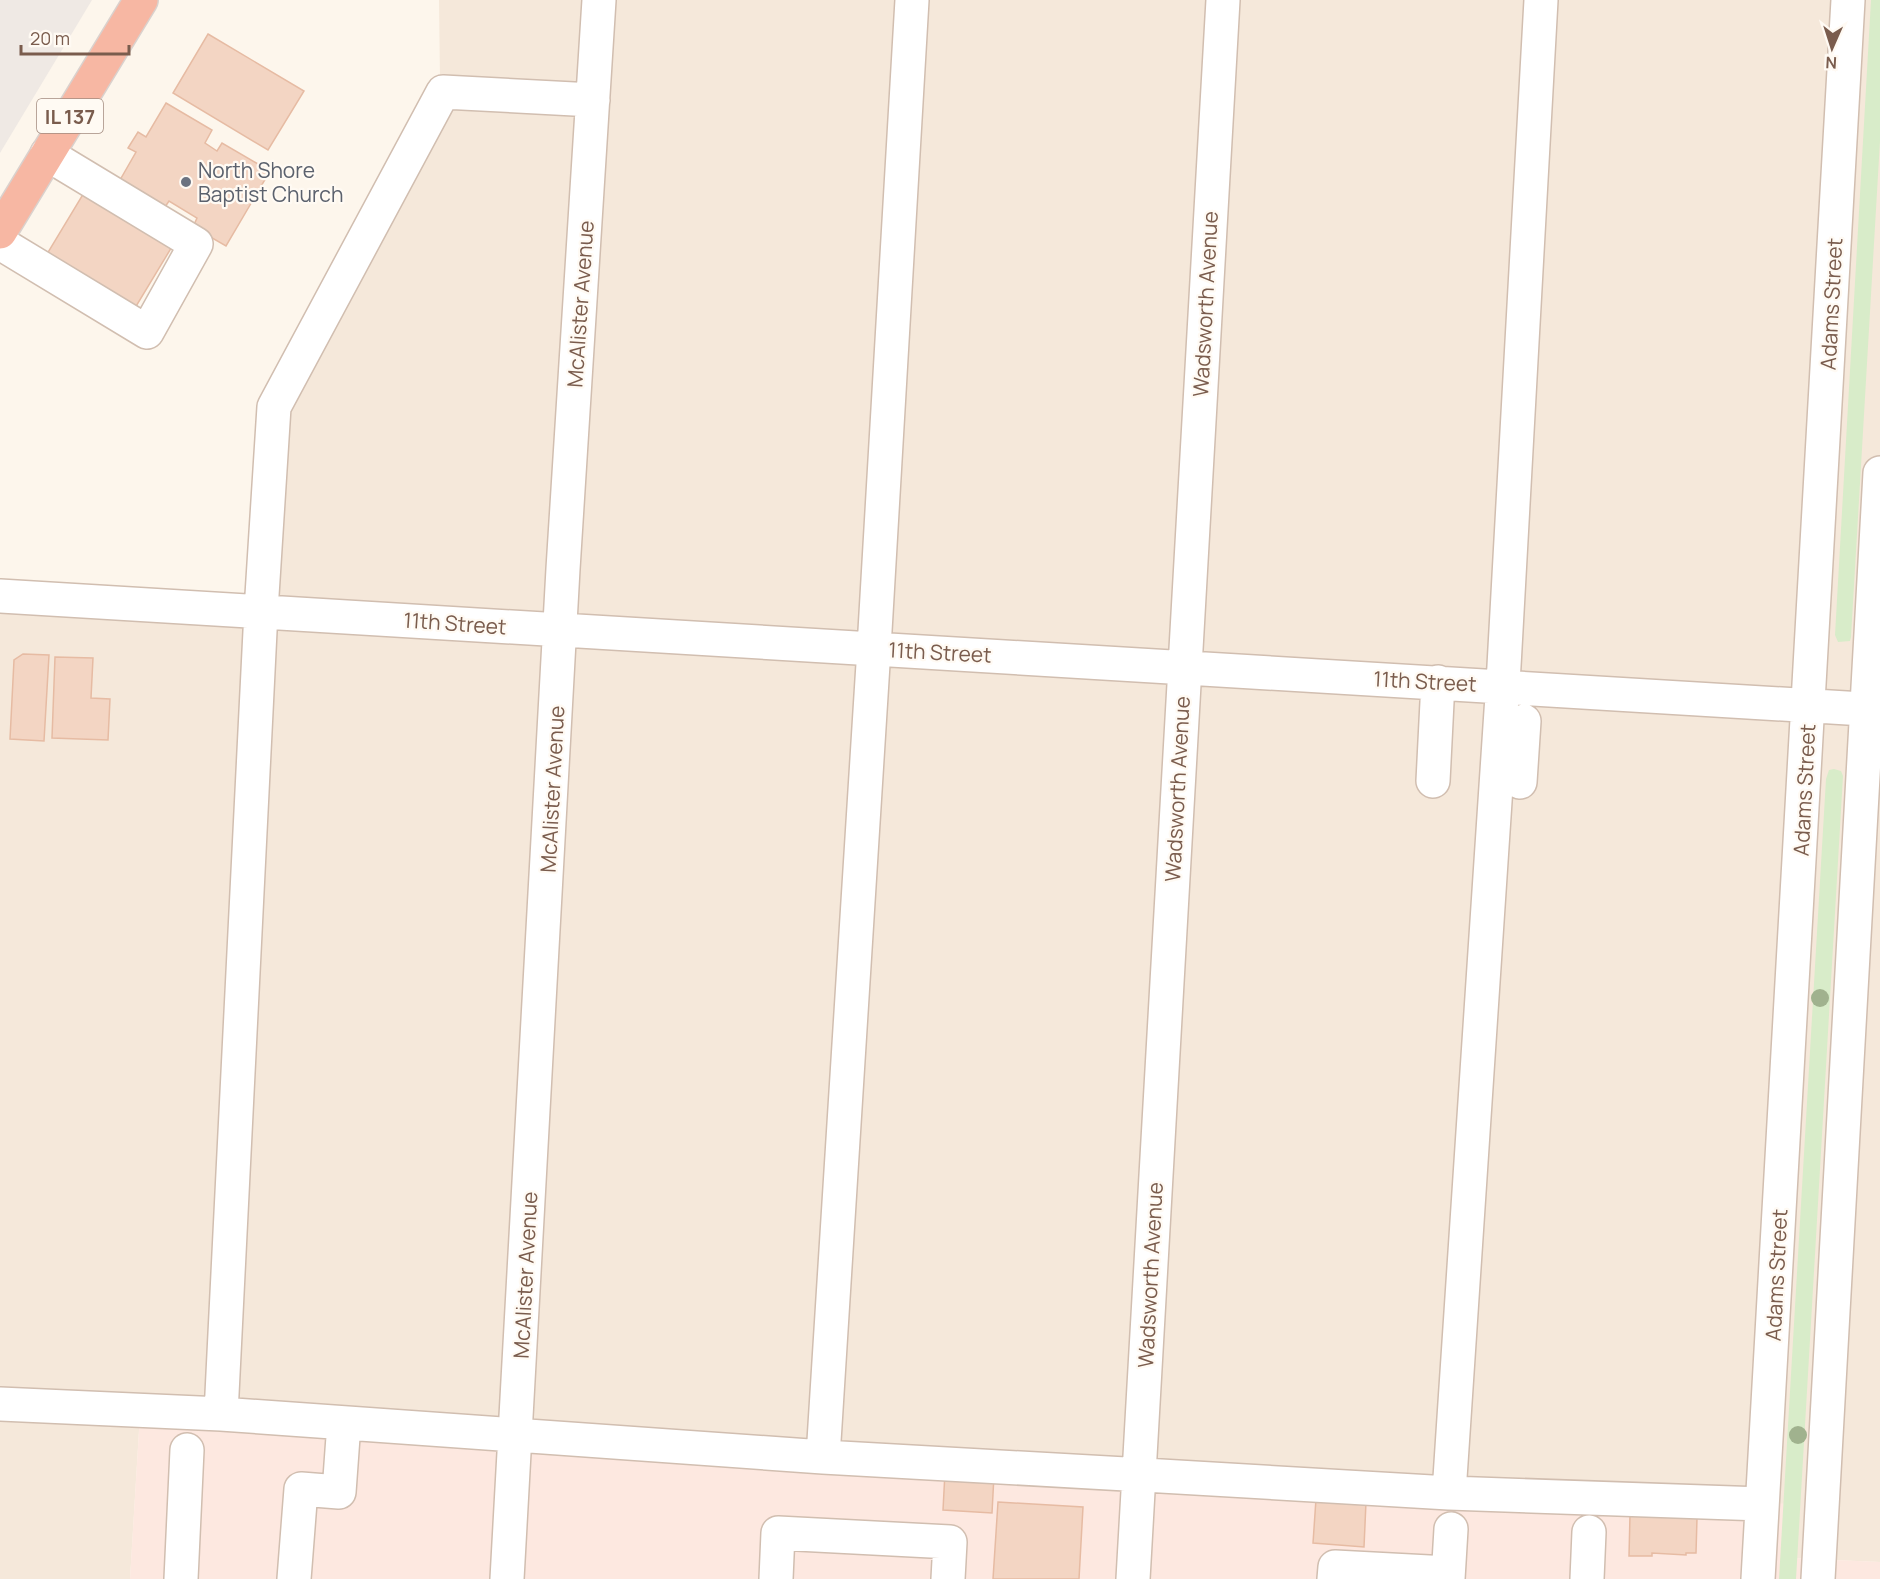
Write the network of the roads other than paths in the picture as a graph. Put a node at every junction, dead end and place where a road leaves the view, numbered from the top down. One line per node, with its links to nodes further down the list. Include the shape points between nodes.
1 (141, 0): 8 (highway, IL 137)
2 (599, 0): 7 (street, McAlister Avenue)
3 (912, 0): 15 (street)
4 (1223, 0): 16 (street, Wadsworth Avenue)
5 (1540, 0): 18 (street)
6 (1848, 0): 19 (street, Adams Street)
7 (593, 100): 13 (street, via 442,92 274,408); 14 (street, McAlister Avenue)
8 (48, 154): 9 (highway, IL 137); 10 (street, via 196,244 147,332)
9 (0, 232)
10 (0, 243)
11 (1880, 473): 20 (street)
12 (0, 596): 13 (street, 11th Street)
13 (261, 611): 14 (street, 11th Street); 24 (street)
14 (561, 629): 15 (street, 11th Street); 26 (street, McAlister Avenue)
15 (873, 648): 16 (street, 11th Street); 28 (street)
16 (1184, 667): 17 (street, 11th Street); 29 (street, Wadsworth Avenue)
17 (1438, 682): 18 (street, 11th Street); 21 (street)
18 (1514, 686): 19 (street, 11th Street); 22 (street); 30 (street)
19 (1808, 705): 20 (street, 11th Street); 31 (street, Adams Street)
20 (1873, 709): 44 (street)
21 (1432, 781)
22 (1520, 782)
23 (0, 1404): 24 (street)
24 (221, 1414): 25 (street)
25 (344, 1423): 26 (street); 36 (street, via 339,1492 301,1489)
26 (515, 1434): 28 (street); 37 (street, McAlister Avenue)
27 (187, 1450): 35 (street)
28 (823, 1457): 29 (street)
29 (1139, 1474): 30 (street); 40 (street, Wadsworth Avenue)
30 (1449, 1492): 31 (street)
31 (1762, 1504): 43 (street, Adams Street)
32 (1451, 1528): 34 (street)
33 (1589, 1532): 42 (street)
34 (1448, 1576): 41 (street, via 1335,1567)
35 (181, 1579)
36 (294, 1579)
37 (507, 1579)
38 (776, 1579): 39 (street, via 778,1533 950,1542)
39 (948, 1579)
40 (1133, 1579)
41 (1334, 1579)
42 (1587, 1579)
43 (1758, 1579)
44 (1818, 1579)

